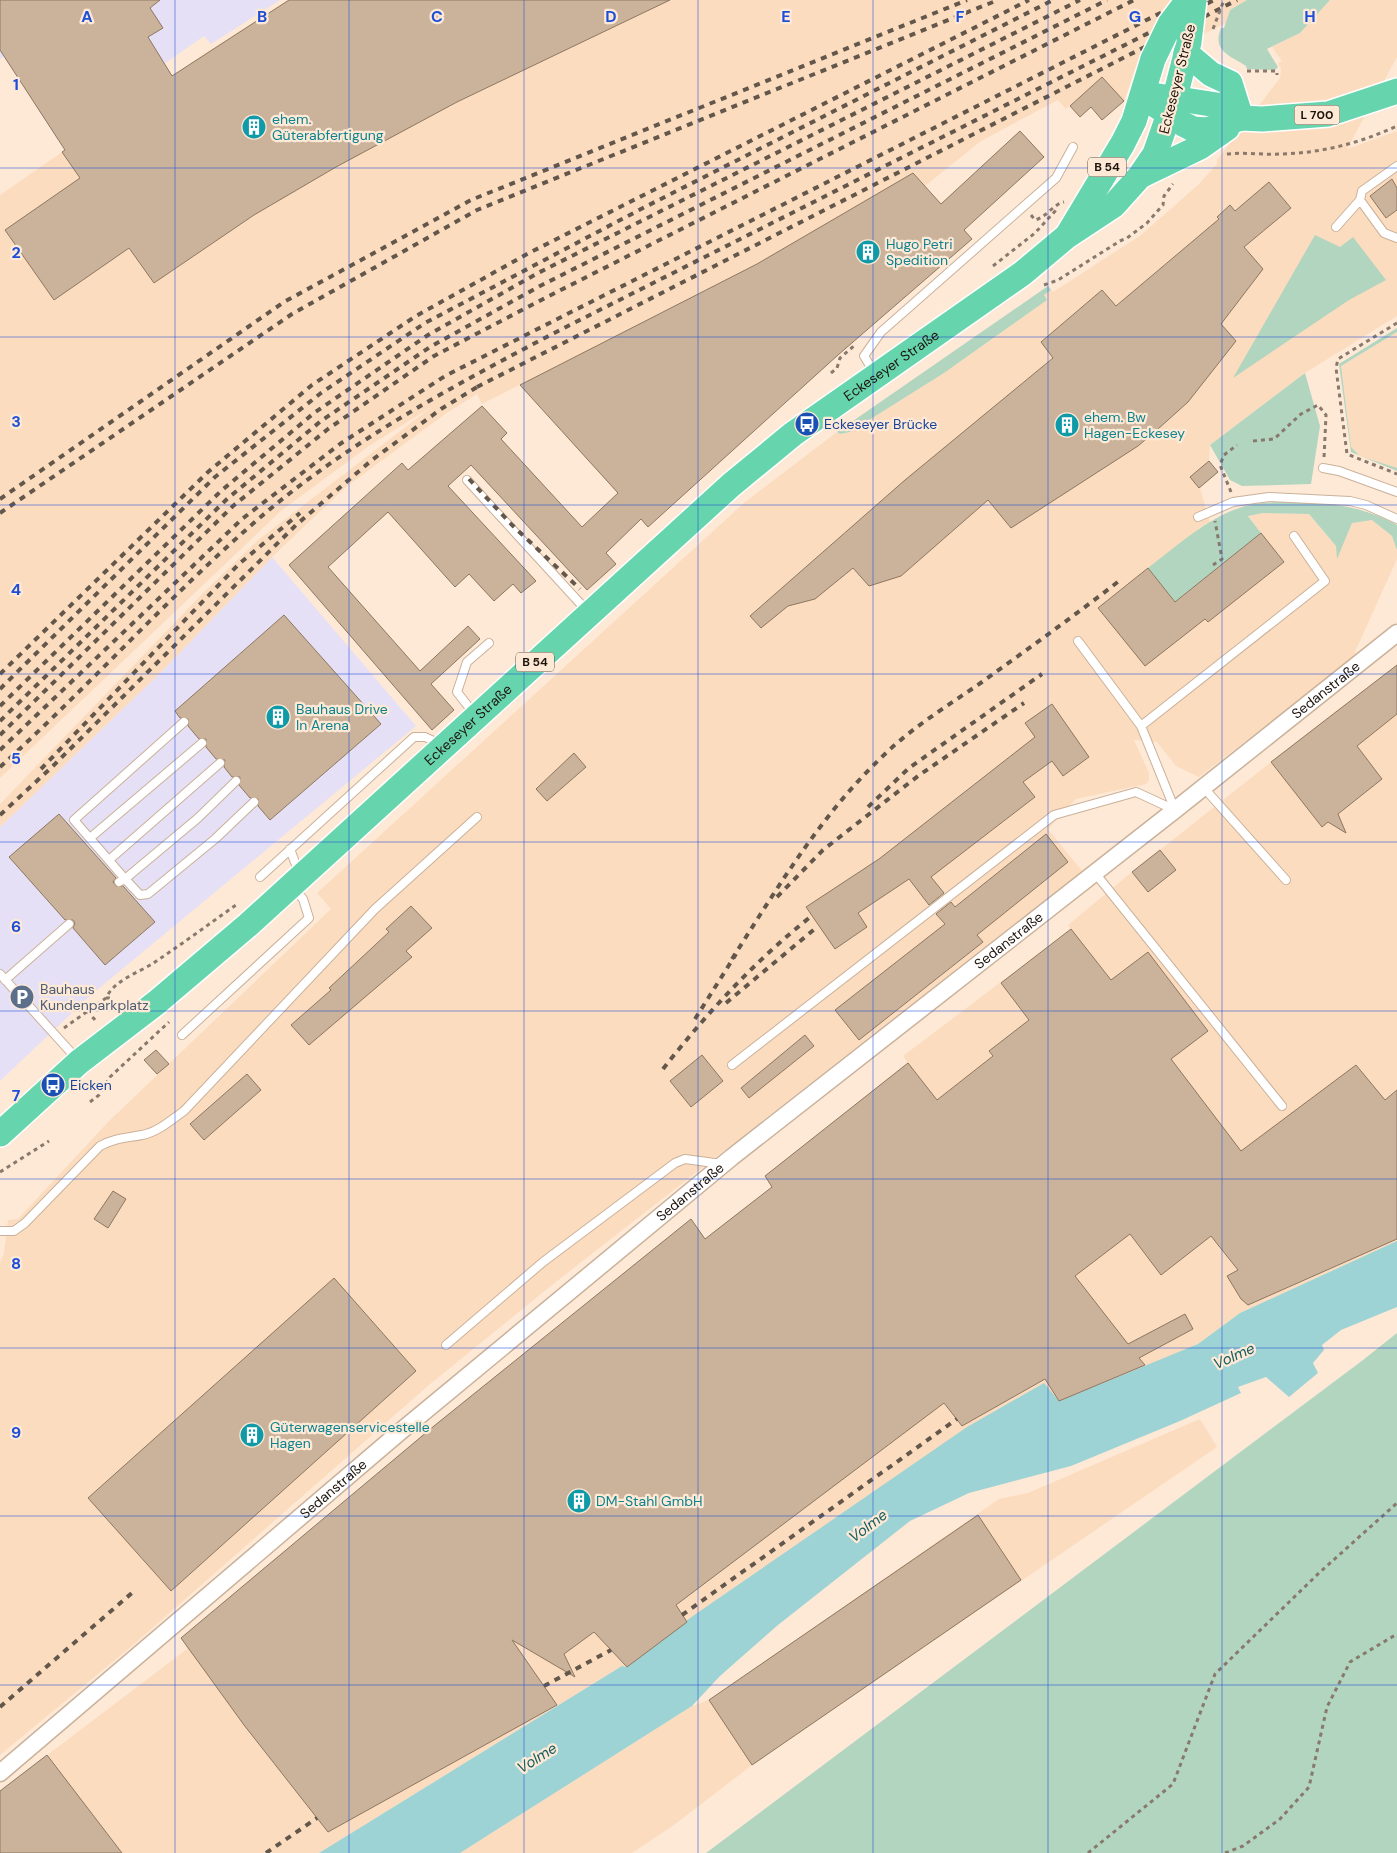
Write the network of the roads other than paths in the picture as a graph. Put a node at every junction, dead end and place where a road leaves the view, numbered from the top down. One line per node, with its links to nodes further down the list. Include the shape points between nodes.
1 (1188, 0): 5 (main road, Eckeseyer Straße / B 54, bridge, via 1170,24 1153,59)
2 (1194, 0): 3 (main road, Eckeseyer Straße / B 54, bridge)
3 (1195, 43): 6 (main road, Eckeseyer Straße / B 54); 7 (main road, via 1211,74 1230,84)
4 (1393, 93): 7 (main road, L 700, via 1328,114)
5 (1142, 96): 6 (main road, L 700); 13 (main road, Eckeseyer Straße / B 54, via 1123,143)
6 (1172, 106): 7 (main road, L 700, via 1193,129 1207,130); 10 (main road, Eckeseyer Straße / B 54, via 1162,137)
7 (1241, 118): 10 (main road, via 1200,147)
8 (1073, 147): 15 (lane, via 1056,178 881,332 864,356)
9 (1397, 166): 11 (lane, via 1362,191)
10 (1140, 176): 13 (main road, Eckeseyer Straße / B 54, via 1114,205)
11 (1360, 200): 12 (lane); 14 (lane, via 1384,233)
12 (1336, 227)
13 (1067, 236): 15 (main road, Eckeseyer Straße / B 54, via 1023,273)
14 (1397, 238)
15 (876, 376): 22 (main road, Eckeseyer Straße / B 54, via 793,434 731,485)
16 (1323, 468): 18 (lane)
17 (467, 480): 22 (lane)
18 (1397, 492)
19 (1198, 517): 20 (lane, via 1233,502 1269,497 1333,498 1366,505)
20 (1397, 520)
21 (1294, 536): 28 (lane, via 1325,581)
22 (589, 613): 26 (main road, Eckeseyer Straße / B 54)
23 (1397, 633): 33 (street, Sedanstraße)
24 (1078, 641): 28 (lane)
25 (489, 643): 26 (lane, via 467,662 458,692)
26 (476, 717): 30 (main road, Eckeseyer Straße / B 54)
27 (184, 722): 37 (lane, via 74,820)
28 (1141, 726): 35 (lane)
29 (202, 742): 37 (lane)
30 (444, 746): 38 (lane, via 425,737 414,737); 44 (main road, Eckeseyer Straße / B 54)
31 (220, 763): 39 (lane)
32 (236, 781): 42 (lane, via 198,818)
33 (1204, 788): 35 (street, Sedanstraße); 43 (lane)
34 (254, 802): 42 (lane, via 148,894 140,895)
35 (1175, 810): 40 (street, Sedanstraße); 49 (lane, via 1136,792 1054,815)
36 (477, 818): 53 (lane, via 375,910 184,1111 144,1135 109,1141 100,1146 25,1224 14,1231)
37 (90, 838): 39 (lane)
38 (290, 849): 41 (lane); 44 (lane)
39 (109, 860): 42 (lane)
40 (1094, 873): 50 (lane); 52 (street, Sedanstraße)
41 (260, 876)
42 (122, 880)
43 (1286, 880)
44 (295, 881): 47 (lane, via 309,918); 48 (main road, Eckeseyer Straße / B 54, via 187,978)
45 (69, 924): 46 (lane)
46 (3, 977): 48 (lane)
47 (182, 1034)
48 (80, 1062): 51 (main road, Eckeseyer Straße / B 54)
49 (732, 1065)
50 (1282, 1106)
51 (0, 1134)
52 (724, 1164): 54 (lane, via 685,1159 675,1163 543,1262); 55 (street, Sedanstraße, via 401,1431)
53 (0, 1231)
54 (446, 1345)
55 (0, 1773)

